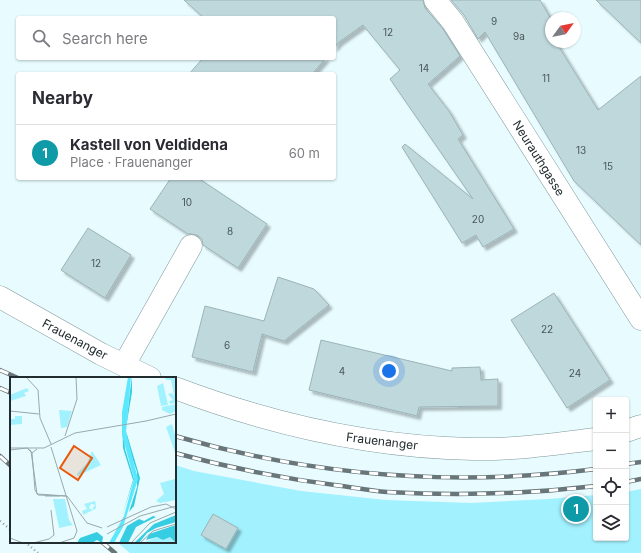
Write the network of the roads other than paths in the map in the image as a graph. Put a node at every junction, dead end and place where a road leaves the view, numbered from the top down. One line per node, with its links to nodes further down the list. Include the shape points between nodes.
1 (435, 0): 4 (street, Neurauthgasse, via 453,22)
2 (191, 246): 5 (street)
3 (0, 297): 5 (street, Frauenanger)
4 (641, 319)
5 (124, 365): 6 (street, Frauenanger)
6 (148, 377)
7 (176, 388): 10 (street, Frauenanger, via 279,421 336,435 404,445 473,449 538,446)
8 (641, 426): 9 (street)
9 (629, 430)
10 (593, 439)

